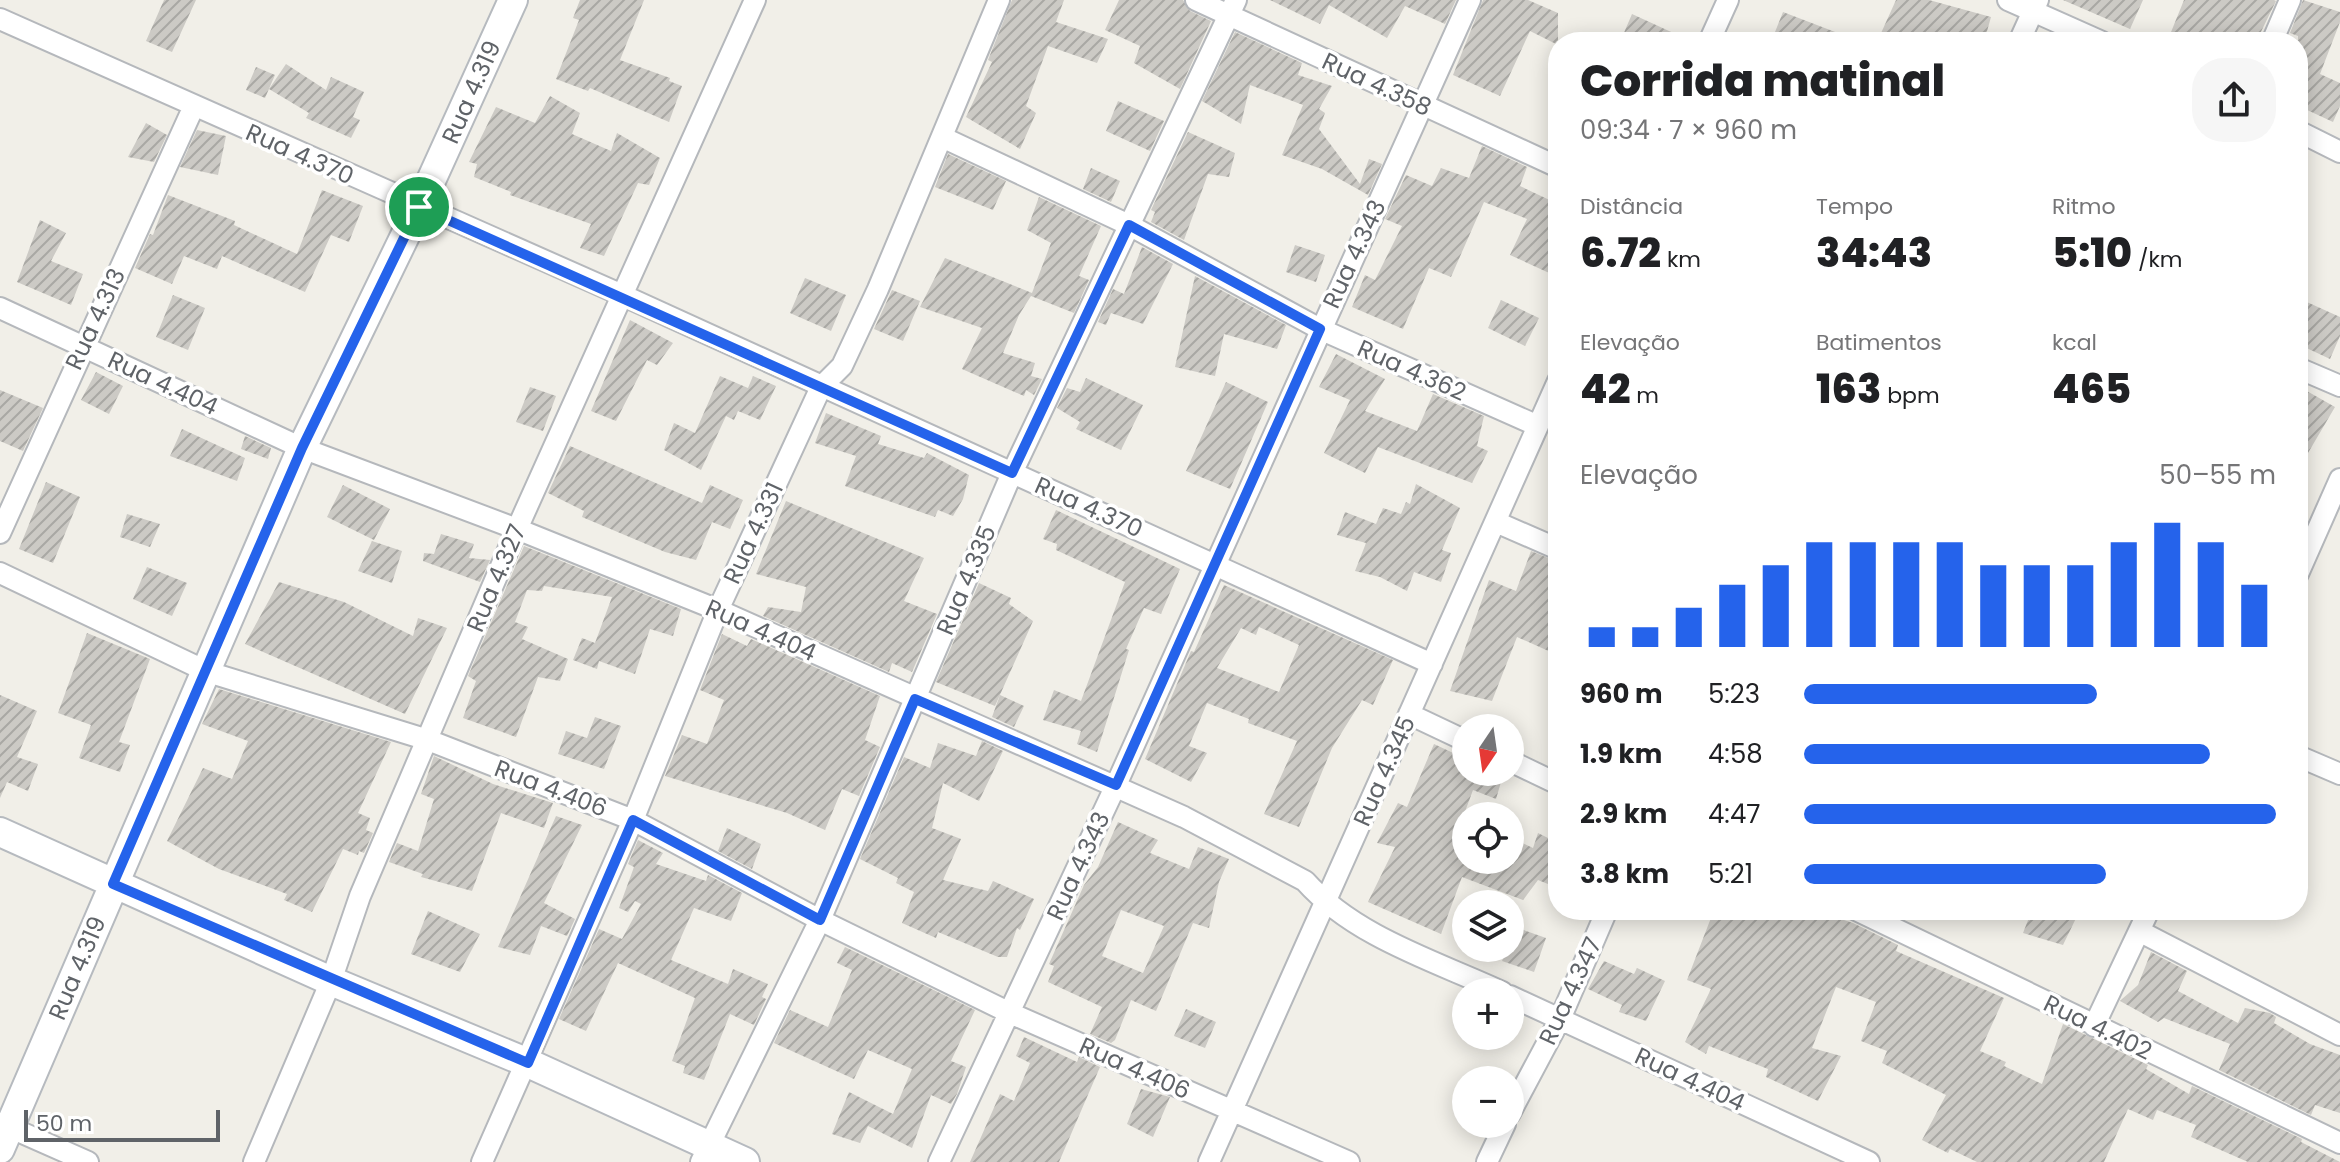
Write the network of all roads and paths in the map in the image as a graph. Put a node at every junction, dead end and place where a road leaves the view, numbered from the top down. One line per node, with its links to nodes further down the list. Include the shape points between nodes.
1 (513, 0): 22 (street, Rua 4.319)
2 (755, 0): 24 (street, Rua 4.327)
3 (999, 0): 19 (street, Rua 4.331)
4 (1196, 0): 10 (street, Rua 4.358)
5 (1470, 0): 16 (street, Rua 4.343)
6 (1728, 0): 12 (street)
7 (2008, 0): 9 (street)
8 (2290, 0): 15 (street)
9 (2035, 6): 13 (street); 14 (street)
10 (1233, 7): 16 (street, Rua 4.358); 23 (street, Rua 4.335)
11 (0, 19): 17 (street, Rua 4.370)
12 (1714, 32)
13 (2023, 32)
14 (2083, 32)
15 (2276, 32)
16 (1423, 105): 21 (street, Rua 4.358); 26 (street, Rua 4.343)
17 (194, 106): 22 (street, Rua 4.370); 27 (street, Rua 4.313)
18 (2308, 136): 20 (street)
19 (944, 138): 23 (street, Rua 4.362); 30 (street, Rua 4.331, via 842,366)
20 (2340, 152)
21 (1548, 162)
22 (419, 207): 24 (street, Rua 4.370); 33 (street, Rua 4.319)
23 (1129, 225): 26 (street, Rua 4.362); 34 (street, Rua 4.335)
24 (622, 295): 30 (street, Rua 4.370); 37 (street, Rua 4.327)
25 (0, 308): 27 (street, Rua 4.404)
26 (1320, 329): 32 (street, Rua 4.362); 41 (street, Rua 4.343)
27 (82, 346): 33 (street, Rua 4.404); 38 (street, Rua 4.313)
28 (2308, 372): 29 (street)
29 (2340, 386)
30 (821, 387): 34 (street, Rua 4.370); 43 (street, Rua 4.331)
31 (1548, 404): 32 (street, Rua 4.345)
32 (1538, 426): 36 (street, Rua 4.345)
33 (302, 448): 37 (street, Rua 4.404); 45 (street, Rua 4.319)
34 (1012, 473): 41 (street, Rua 4.370); 46 (street, Rua 4.335)
35 (2340, 479): 40 (street)
36 (1496, 522): 39 (street); 44 (street, Rua 4.345)
37 (517, 529): 43 (street, Rua 4.404); 49 (street, Rua 4.327)
38 (0, 533)
39 (1548, 545)
40 (2308, 551)
41 (1216, 564): 44 (street, Rua 4.370); 54 (street, Rua 4.343)
42 (0, 573): 45 (street, Rua 4.406)
43 (718, 610): 46 (street, Rua 4.404); 55 (street, Rua 4.331)
44 (1432, 664): 47 (street, Rua 4.345)
45 (208, 672): 49 (street, Rua 4.406); 57 (street, Rua 4.319)
46 (915, 699): 54 (street, Rua 4.404); 59 (street, Rua 4.335)
47 (1409, 714): 48 (street); 58 (street, Rua 4.345)
48 (1452, 734)
49 (428, 740): 55 (street, Rua 4.406); 65 (street, Rua 4.327, via 360,896)
50 (2308, 760): 52 (street)
51 (1524, 768): 53 (street)
52 (2340, 774)
53 (1548, 779)
54 (1116, 785): 58 (street, Rua 4.404, via 1305,881); 67 (street, Rua 4.343)
55 (633, 820): 59 (street, Rua 4.406); 71 (street, Rua 4.331)
56 (0, 832): 57 (street)
57 (113, 884): 65 (street); 74 (street, Rua 4.319)
58 (1326, 904): 64 (street, Rua 4.404, via 1361,927); 73 (street, Rua 4.345)
59 (820, 920): 67 (street, Rua 4.406); 77 (street, Rua 4.335)
60 (1603, 920): 68 (street, Rua 4.347)
61 (1877, 920): 69 (street, Rua 4.402)
62 (2144, 920): 63 (street)
63 (2139, 931): 69 (street); 70 (street)
64 (1472, 978)
65 (331, 981): 71 (street); 79 (street, Rua 4.327)
66 (1524, 1002): 68 (street, Rua 4.404)
67 (1010, 1013): 73 (street, Rua 4.406); 82 (street, Rua 4.343)
68 (1560, 1019): 72 (street, Rua 4.347); 86 (street, Rua 4.404)
69 (2094, 1026): 76 (street, Rua 4.402)
70 (2340, 1034)
71 (528, 1063): 77 (street); 80 (street, Rua 4.331)
72 (1524, 1087)
73 (1232, 1111): 83 (street, Rua 4.345); 84 (street, Rua 4.406)
74 (3, 1133): 78 (street)
75 (1498, 1138): 85 (street)
76 (2340, 1143)
77 (705, 1154): 81 (street)
78 (88, 1162)
79 (254, 1162)
80 (482, 1162)
81 (745, 1162)
82 (939, 1162)
83 (1209, 1162)
84 (1349, 1162)
85 (1487, 1162)
86 (1869, 1162)

